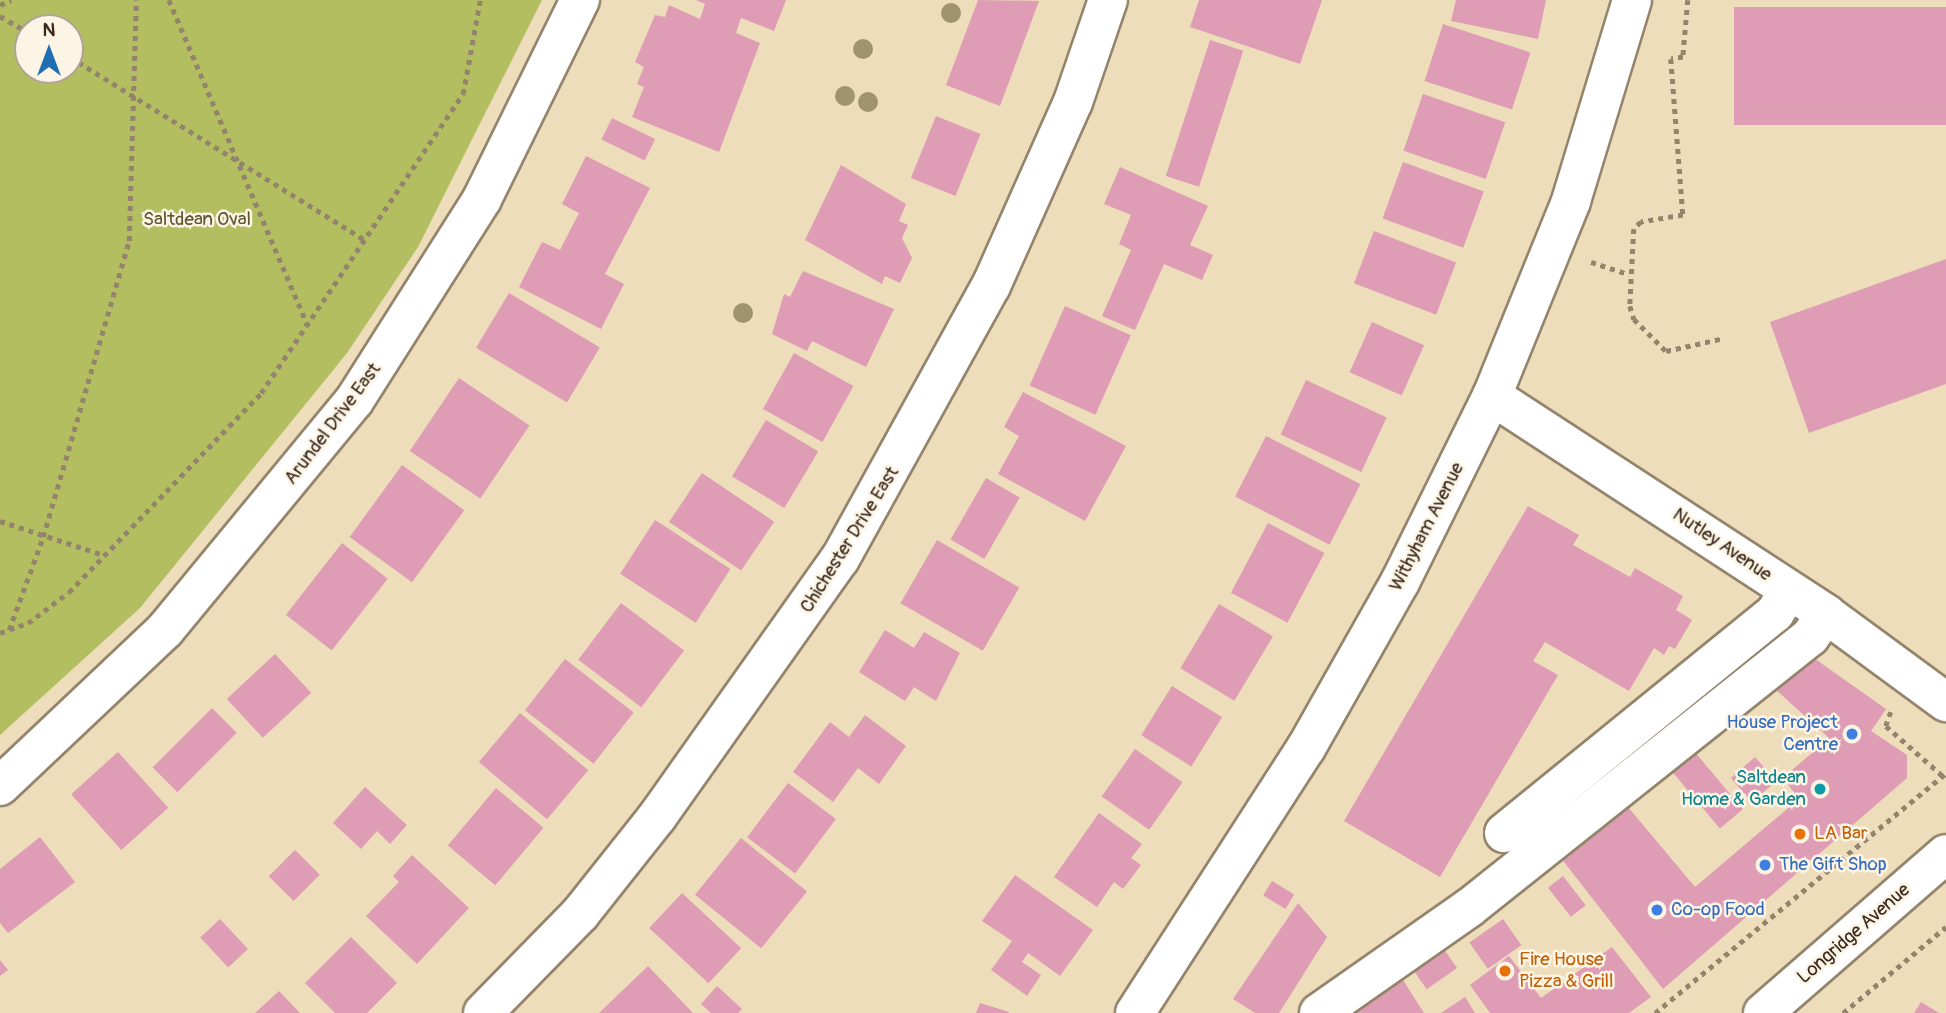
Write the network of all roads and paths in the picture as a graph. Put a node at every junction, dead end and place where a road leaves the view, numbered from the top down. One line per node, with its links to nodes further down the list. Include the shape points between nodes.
1 (11, 0): 9 (path)
2 (136, 0): 11 (path)
3 (169, 0): 12 (path)
4 (480, 0): 13 (path, via 463,94)
5 (580, 0): 28 (street, Arundel Drive East, via 482,199 354,401 207,584 123,673)
6 (1108, 0): 32 (street, Chichester Drive East, via 1073,102 991,286 840,559 657,817 580,914)
7 (1632, 0): 18 (street, Withyham Avenue, via 1571,201)
8 (1688, 0): 15 (path, via 1683,57 1671,58 1683,215 1637,225)
9 (0, 5)
10 (84, 65): 11 (path)
11 (132, 93): 12 (path); 20 (path, via 129,241)
12 (245, 171): 13 (path); 16 (path)
13 (363, 239): 16 (path)
14 (1585, 260): 15 (path)
15 (1629, 274): 17 (path, via 1632,316 1660,348 1682,352)
16 (307, 324): 21 (path, via 261,393)
17 (1724, 338)
18 (1492, 396): 22 (street, Nutley Avenue, via 1511,403); 33 (street, Withyham Avenue, via 1400,582 1306,748)
19 (0, 521): 20 (path)
20 (43, 537): 21 (path); 24 (path)
21 (104, 555): 24 (path, via 44,613)
22 (1789, 590): 23 (street, Nutley Avenue); 29 (street, via 1775,613)
23 (1826, 614): 26 (street, Nutley Avenue); 34 (street, via 1810,637 1480,900)
24 (8, 631): 25 (path)
25 (0, 633)
26 (1946, 702)
27 (1946, 773): 35 (path)
28 (0, 786)
29 (1504, 833)
30 (1946, 855): 36 (street, Longridge Avenue)
31 (1946, 927): 37 (path)
32 (482, 1013)
33 (1135, 1013)
34 (1320, 1013)
35 (1655, 1013)
36 (1763, 1013)
37 (1843, 1013)

